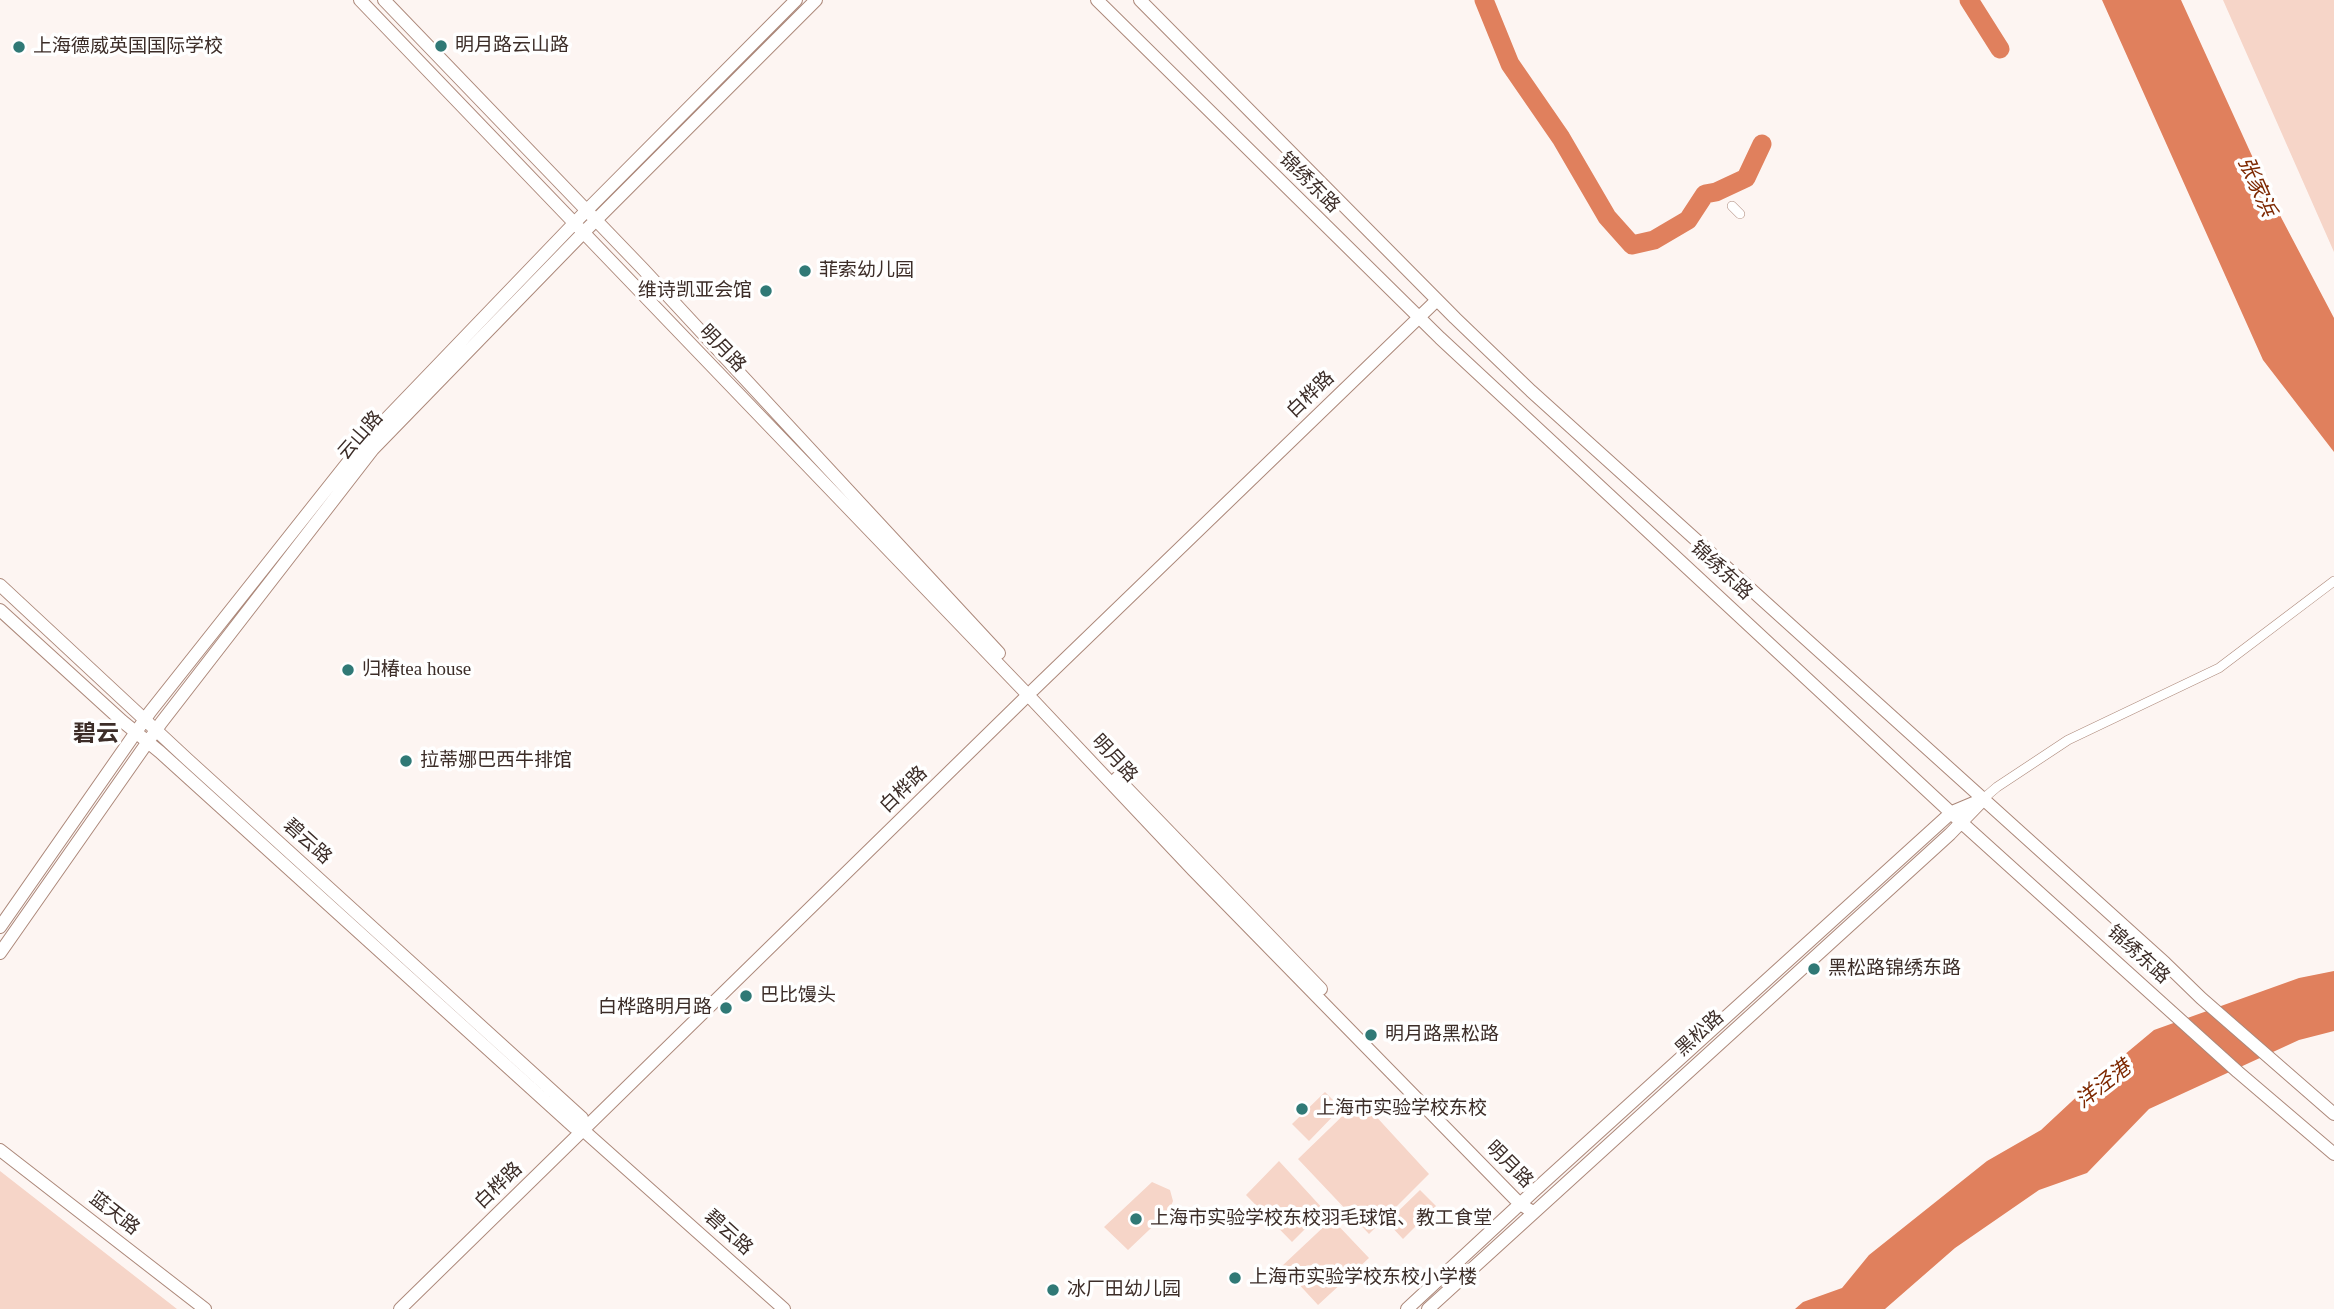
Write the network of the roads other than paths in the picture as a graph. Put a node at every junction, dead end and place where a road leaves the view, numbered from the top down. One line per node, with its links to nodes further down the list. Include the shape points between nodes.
1 (360, 0): 11 (street, 明月路)
2 (384, 0): 8 (street, 明月路)
3 (796, 0): 8 (street, 云山路)
4 (816, 0): 10 (street, 云山路)
5 (1097, 0): 13 (street, 锦绣东路)
6 (1140, 0): 12 (street, 锦绣东路)
7 (1732, 206): 9 (street)
8 (586, 211): 10 (street, 明月路); 11 (street, 云山路)
9 (1740, 214)
10 (596, 221): 11 (street, 云山路); 17 (street, 明月路)
11 (578, 228): 17 (street, 明月路); 18 (street, 云山路, via 364,442); 19 (street, 云山路, via 373,449)
12 (1437, 300): 13 (street, 白桦路); 22 (street, 锦绣东路, via 1545,405)
13 (1419, 318): 17 (street, 白桦路); 23 (street, 锦绣东路)
14 (2334, 581): 22 (street, 黑松路, via 2219,668 2067,740)
15 (0, 585): 18 (street, 碧云路)
16 (0, 610): 20 (street, 碧云路)
17 (1031, 692): 28 (street, 白桦路); 31 (street, 明月路, via 1193,870)
18 (145, 718): 19 (street, 碧云路); 20 (street, 云山路)
19 (156, 730): 21 (street, 云山路); 28 (street, 碧云路, via 582,1118)
20 (135, 732): 21 (street, 碧云路); 25 (street, 云山路)
21 (148, 742): 26 (street, 云山路); 28 (street, 碧云路, via 574,1127)
22 (1983, 799): 23 (street); 24 (street, 黑松路); 27 (street, 锦绣东路)
23 (1952, 812): 24 (street, 锦绣东路); 31 (street)
24 (1962, 822): 30 (street, 锦绣东路); 32 (street, 黑松路)
25 (0, 927)
26 (0, 953)
27 (2334, 1114)
28 (583, 1129): 34 (street, 白桦路); 35 (street, 碧云路)
29 (0, 1150): 33 (street, 蓝天路)
30 (2334, 1154)
31 (1523, 1201): 32 (street, 明月路); 36 (street)
32 (1533, 1212): 37 (street, 黑松路)
33 (205, 1309)
34 (400, 1309)
35 (784, 1309)
36 (1407, 1309)
37 (1428, 1309)

